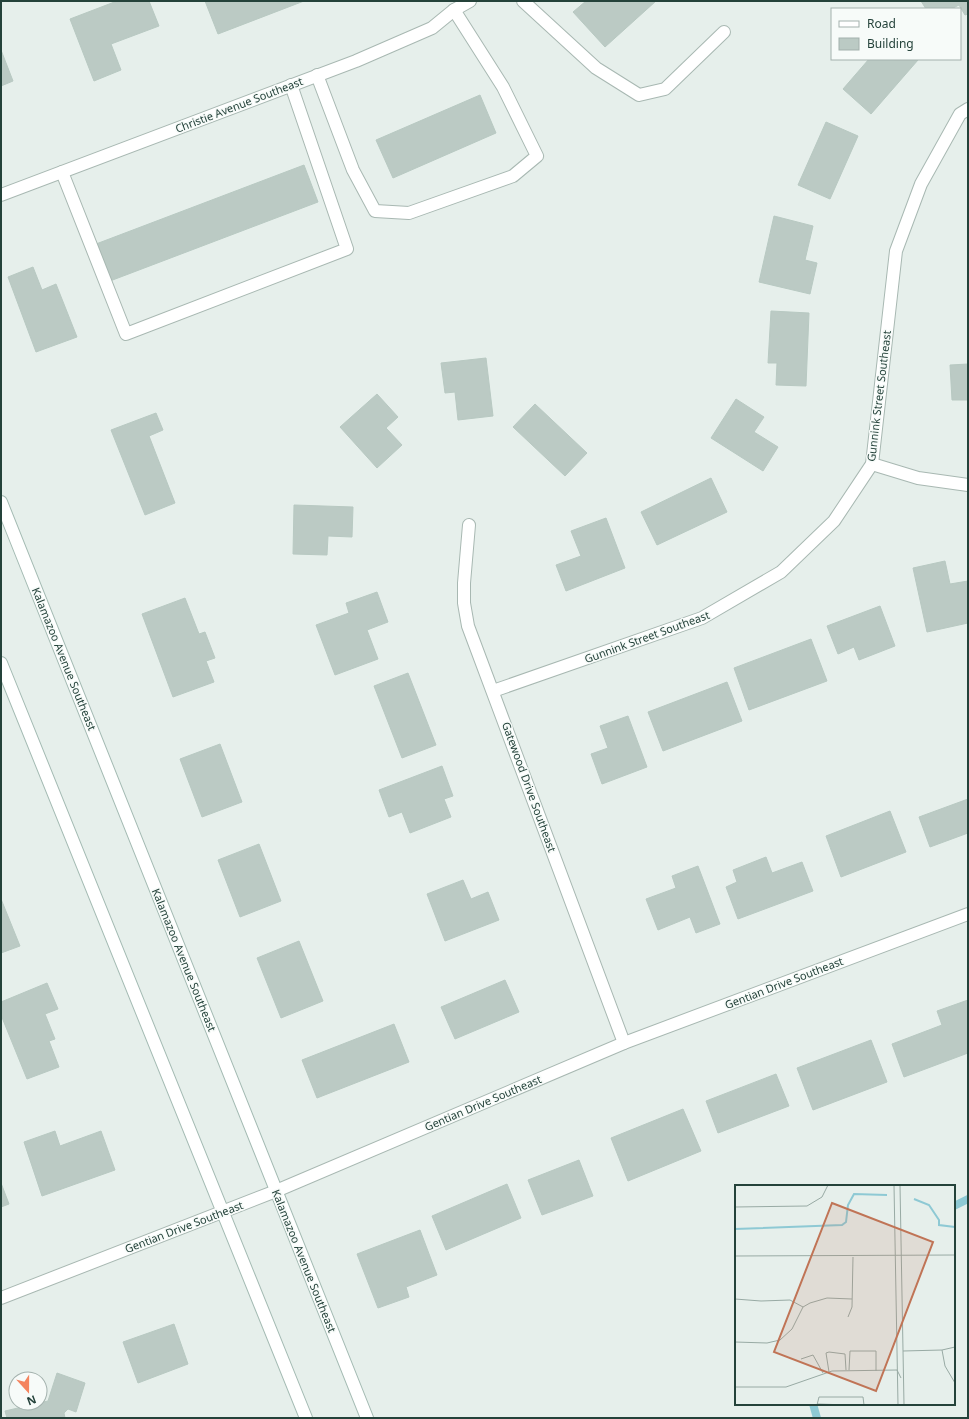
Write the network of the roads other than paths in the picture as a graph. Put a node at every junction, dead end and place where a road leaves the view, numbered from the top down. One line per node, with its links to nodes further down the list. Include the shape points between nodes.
1 (470, 1): 3 (street, Christie Avenue Southeast)
2 (523, 1): 4 (street, via 596,68 639,95 665,89)
3 (454, 10): 5 (street, Christie Avenue Southeast, via 432,28); 5 (street, via 503,87 537,156 513,176 409,213 375,211 353,170)
4 (724, 32)
5 (317, 75): 6 (street, Christie Avenue Southeast)
6 (291, 85): 8 (street, Christie Avenue Southeast); 8 (street, via 347,249 126,334)
7 (968, 109): 10 (street, Gunnink Street Southeast, via 960,114 920,184 896,252)
8 (62, 172): 9 (street, Christie Avenue Southeast)
9 (1, 195)
10 (872, 464): 11 (street, via 918,478); 15 (street, Gunnink Street Southeast, via 834,521 781,572 702,618)
11 (968, 485)
12 (1, 502): 18 (street, Kalamazoo Avenue Southeast)
13 (469, 525): 15 (street, Gatewood Drive Southeast, via 464,603 468,626)
14 (1, 663): 19 (street)
15 (493, 691): 17 (street, Gatewood Drive Southeast)
16 (968, 914): 17 (street, Gentian Drive Southeast)
17 (624, 1043): 18 (street, Gentian Drive Southeast)
18 (276, 1191): 19 (street, Gentian Drive Southeast); 22 (street, Kalamazoo Avenue Southeast)
19 (221, 1212): 20 (street, Gentian Drive Southeast); 21 (street)
20 (1, 1298)
21 (306, 1418)
22 (367, 1418)

